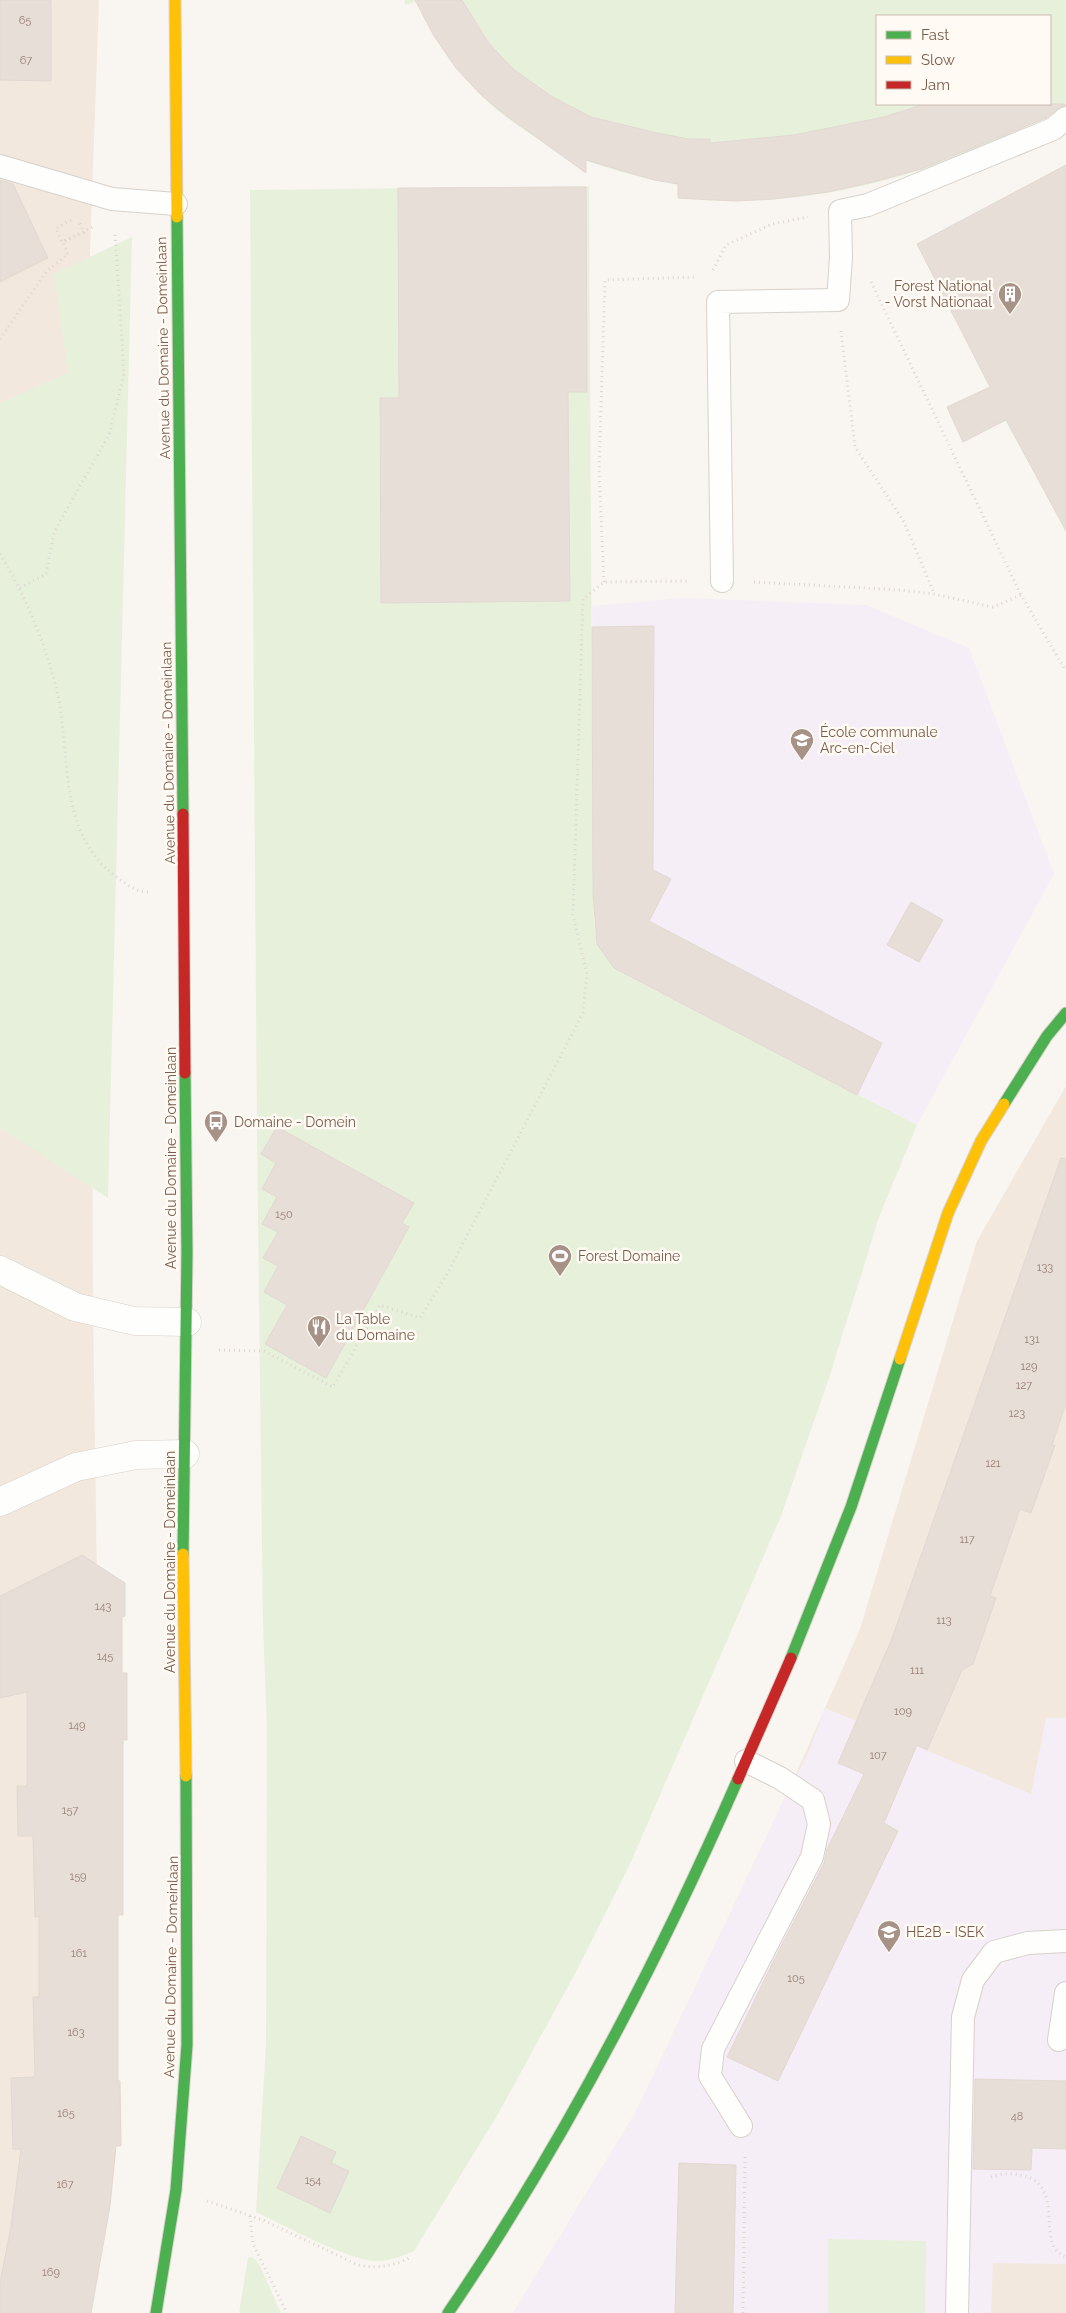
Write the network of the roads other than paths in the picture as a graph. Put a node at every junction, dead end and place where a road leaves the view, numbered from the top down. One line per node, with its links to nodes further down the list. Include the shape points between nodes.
1 (174, 0): 4 (street, Avenue du Domaine - Domeinlaan)
2 (1066, 118): 5 (lane, via 1053,129 868,205 840,211 838,300 718,302)
3 (0, 166): 4 (lane, via 112,199)
4 (176, 204): 8 (street, Avenue du Domaine - Domeinlaan)
5 (722, 581)
6 (1066, 1013): 11 (street, via 1047,1036 981,1141 948,1213 851,1507 800,1638)
7 (0, 1270): 8 (street, via 75,1307)
8 (186, 1336): 9 (street, Avenue du Domaine - Domeinlaan)
9 (185, 1454): 10 (street, via 136,1455 76,1467); 16 (street, Avenue du Domaine - Domeinlaan, via 187,2035 176,2190)
10 (0, 1502)
11 (746, 1761): 15 (lane, via 813,1800 819,1824 812,1857 713,2049 710,2076); 17 (street, via 638,1990 499,2238)
12 (1066, 1941): 18 (lane, via 1028,1943 994,1952 973,1980 963,2017)
13 (1066, 1993): 14 (lane)
14 (1059, 2040)
15 (741, 2126)
16 (156, 2313)
17 (448, 2313)
18 (957, 2313)

